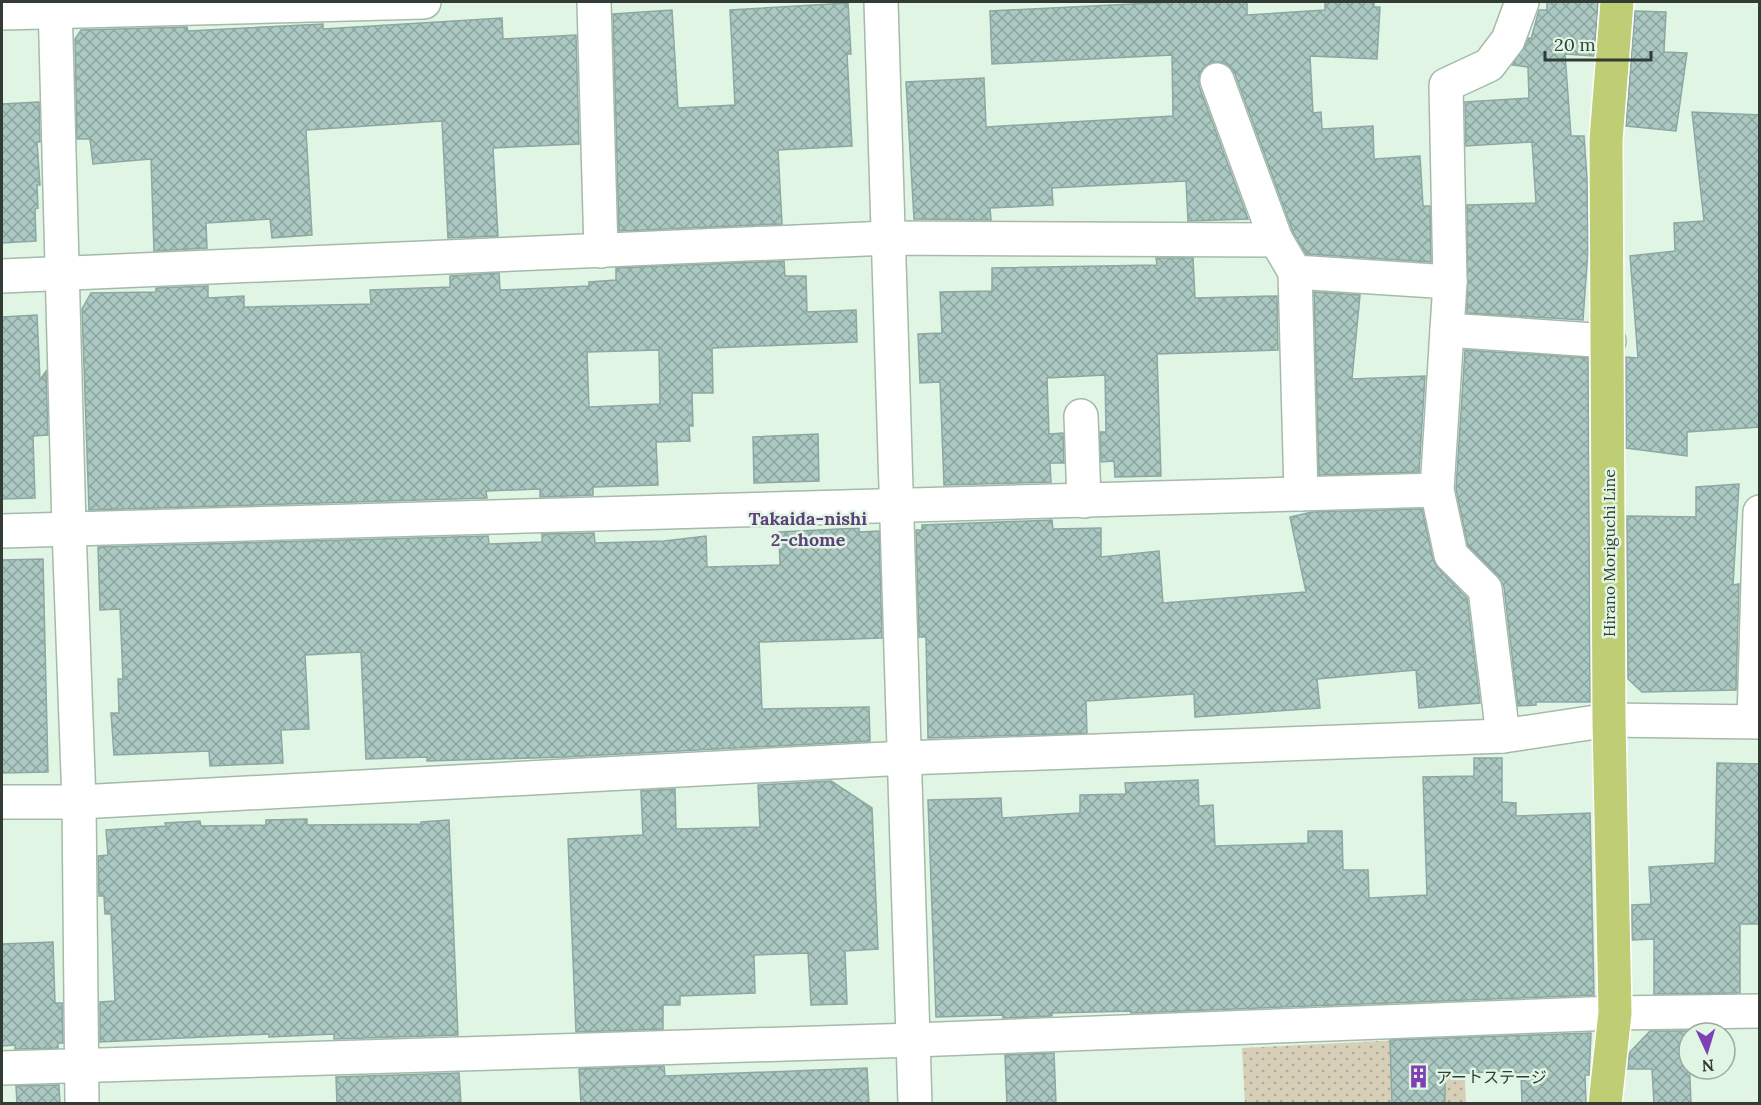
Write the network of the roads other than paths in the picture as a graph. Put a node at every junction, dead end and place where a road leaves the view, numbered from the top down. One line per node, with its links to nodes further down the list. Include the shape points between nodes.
1 (424, 2): 6 (street)
2 (594, 2): 11 (street)
3 (881, 2): 9 (street)
4 (1522, 2): 15 (street, via 1508,40 1489,65 1446,85)
5 (1617, 2): 17 (main road, Hirano Moriguchi Line, via 1606,140)
6 (56, 6): 7 (street); 13 (street)
7 (2, 13)
8 (1217, 80): 10 (street)
9 (888, 238): 10 (street); 11 (street); 22 (street)
10 (1276, 240): 12 (street)
11 (601, 251): 13 (street)
12 (1295, 272): 15 (street); 20 (street)
13 (63, 274): 14 (street); 24 (street)
14 (2, 276)
15 (1450, 282): 16 (street)
16 (1447, 330): 17 (street); 19 (street)
17 (1609, 341): 26 (main road, Hirano Moriguchi Line)
18 (1081, 416): 21 (street)
19 (1437, 490): 20 (street); 28 (street, via 1451,555 1485,589)
20 (1301, 494): 21 (street)
21 (1084, 501): 22 (street)
22 (897, 506): 24 (street); 29 (street)
23 (1760, 512): 27 (street)
24 (69, 528): 25 (street); 31 (street)
25 (2, 531)
26 (1609, 720): 27 (street); 28 (street); 33 (main road, Hirano Moriguchi Line)
27 (1757, 722)
28 (1503, 736): 29 (street)
29 (905, 758): 31 (street); 34 (street)
30 (2, 802): 31 (street)
31 (79, 802): 35 (street)
32 (1760, 1011): 33 (street)
33 (1615, 1013): 34 (street); 39 (main road, Hirano Moriguchi Line)
34 (914, 1040): 35 (street); 38 (street)
35 (81, 1065): 36 (street); 37 (street)
36 (2, 1068)
37 (82, 1104)
38 (915, 1104)
39 (1605, 1104)

